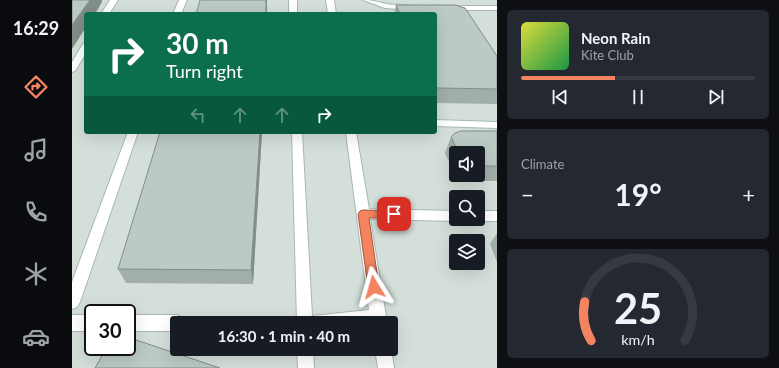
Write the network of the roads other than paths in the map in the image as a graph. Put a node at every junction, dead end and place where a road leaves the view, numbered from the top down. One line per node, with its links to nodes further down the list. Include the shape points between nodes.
1 (114, 0): 11 (street)
2 (183, 0): 12 (street)
3 (293, 0): 13 (street)
4 (330, 0): 14 (street)
5 (368, 0): 8 (street, via 385,6)
6 (489, 0): 7 (street)
7 (497, 4)
8 (416, 8)
9 (438, 8): 10 (street)
10 (497, 8)
11 (107, 12)
12 (179, 12)
13 (293, 12)
14 (332, 12)
15 (84, 49): 16 (street)
16 (72, 69)
17 (437, 123): 18 (street)
18 (497, 124)
19 (132, 134): 26 (street)
20 (297, 134): 27 (street)
21 (351, 134): 22 (street)
22 (363, 214): 23 (street); 28 (street)
23 (449, 216)
24 (485, 216): 25 (street)
25 (497, 216)
26 (72, 302)
27 (304, 316)
28 (378, 316)
29 (72, 322): 30 (street)
30 (84, 323)
31 (136, 323): 32 (street)
32 (170, 323)
33 (305, 356): 35 (street)
34 (384, 356): 36 (street)
35 (306, 368)
36 (386, 368)

